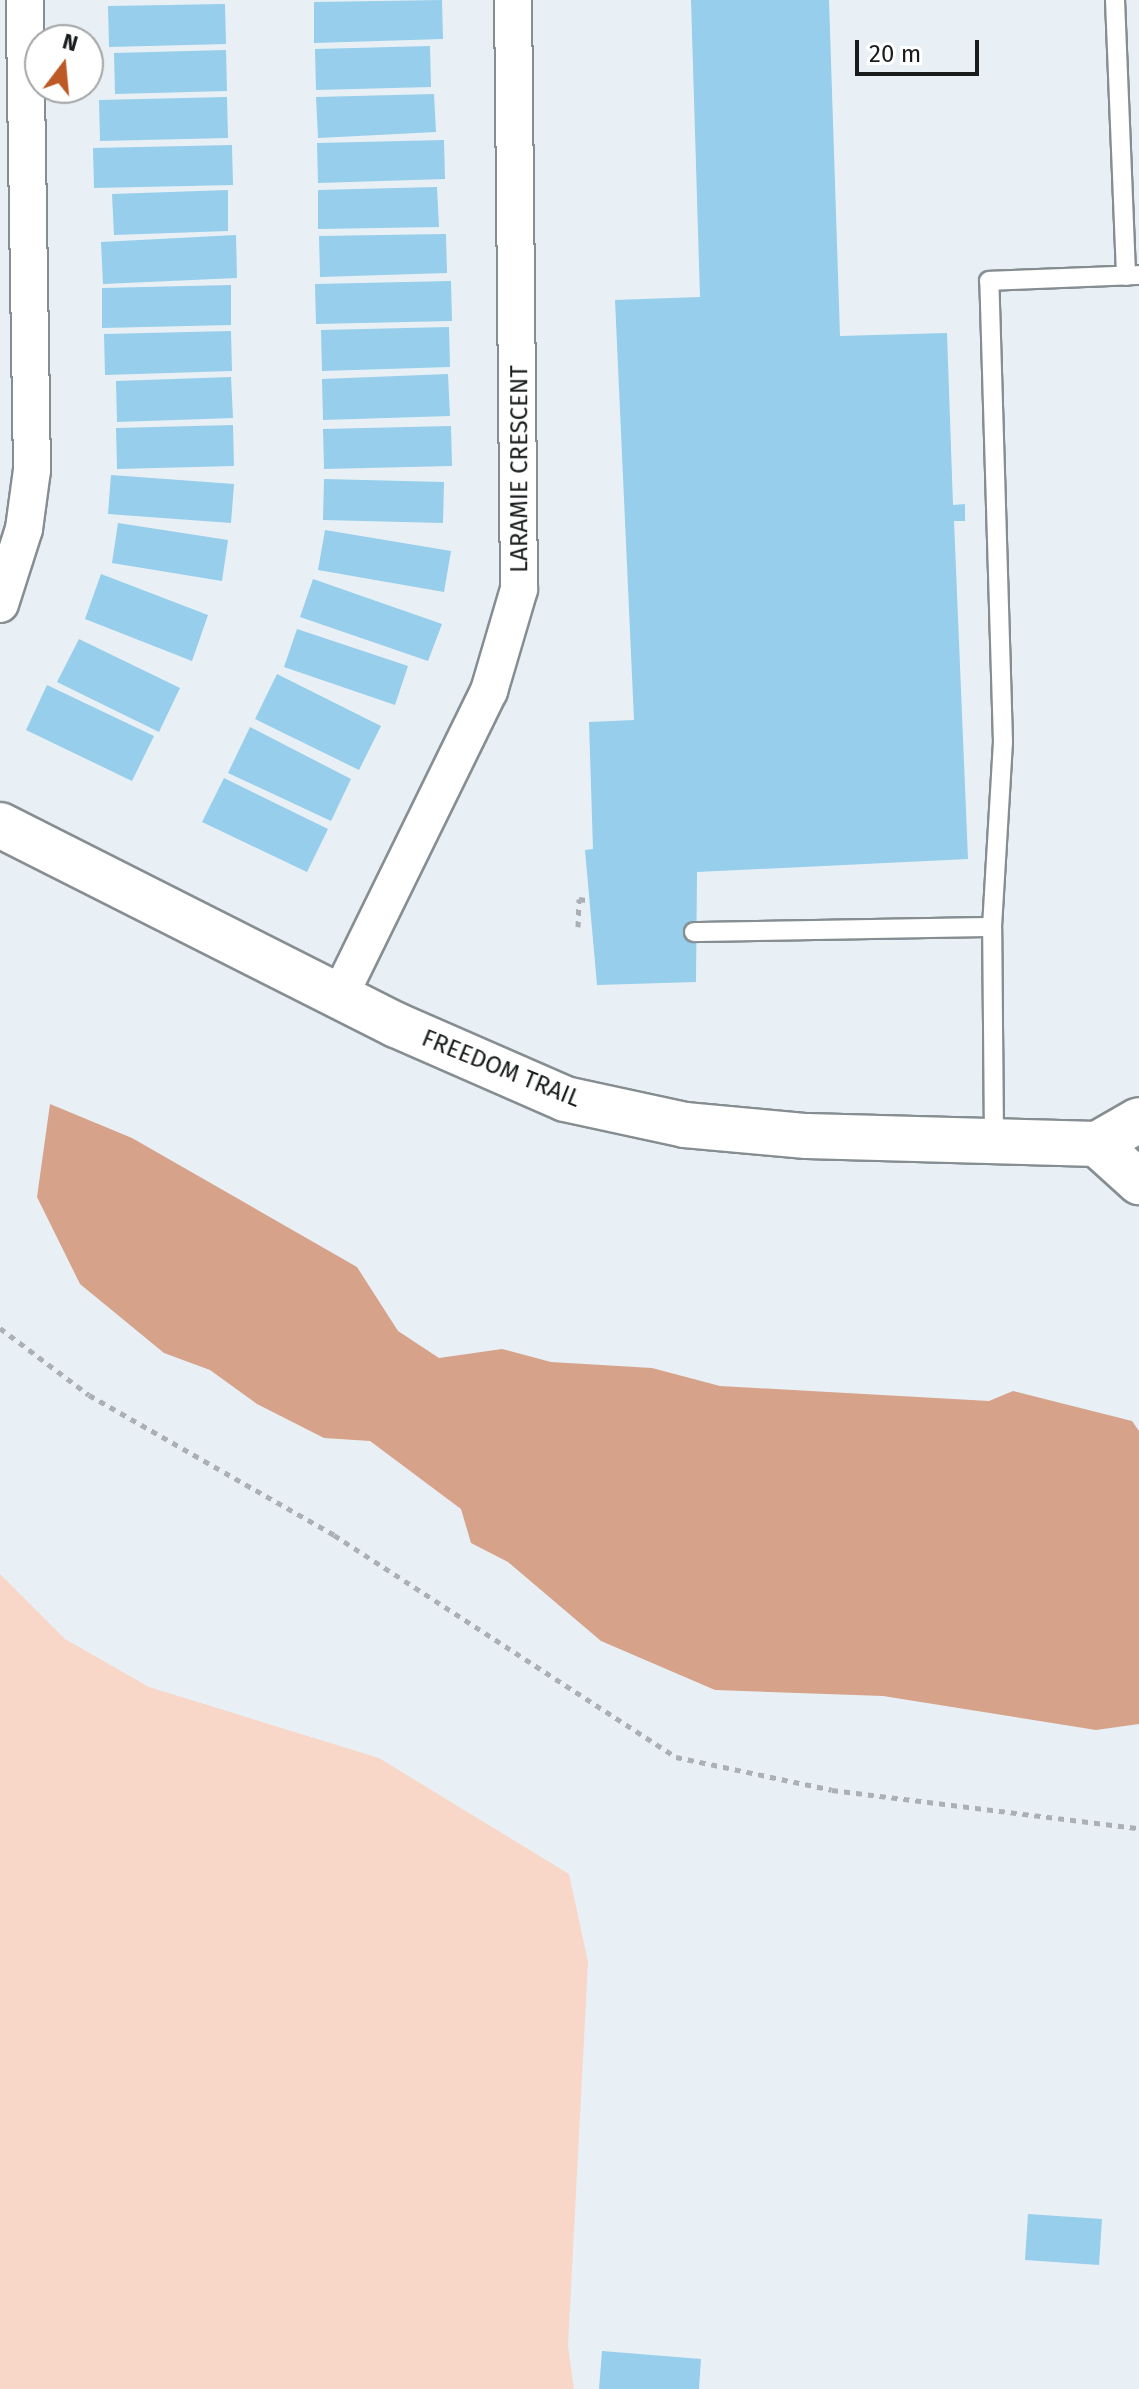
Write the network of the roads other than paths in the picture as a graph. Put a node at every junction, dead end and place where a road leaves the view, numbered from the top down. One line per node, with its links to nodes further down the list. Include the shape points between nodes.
1 (25, 0): 5 (street, via 32,470 24,529)
2 (513, 0): 9 (street, LARAMIE CRESCENT, via 519,589 489,691)
3 (1115, 0): 4 (lane)
4 (1132, 276): 7 (lane, via 989,281 1003,742)
5 (0, 604)
6 (0, 825): 9 (street, FREEDOM TRAIL)
7 (992, 927): 8 (lane); 11 (lane)
8 (694, 932)
9 (340, 995): 11 (street, FREEDOM TRAIL, via 517,1081 628,1114 750,1133)
10 (1139, 1120): 12 (street)
11 (994, 1139): 12 (street, FREEDOM TRAIL)
12 (1097, 1144): 13 (street)
13 (1139, 1182)

